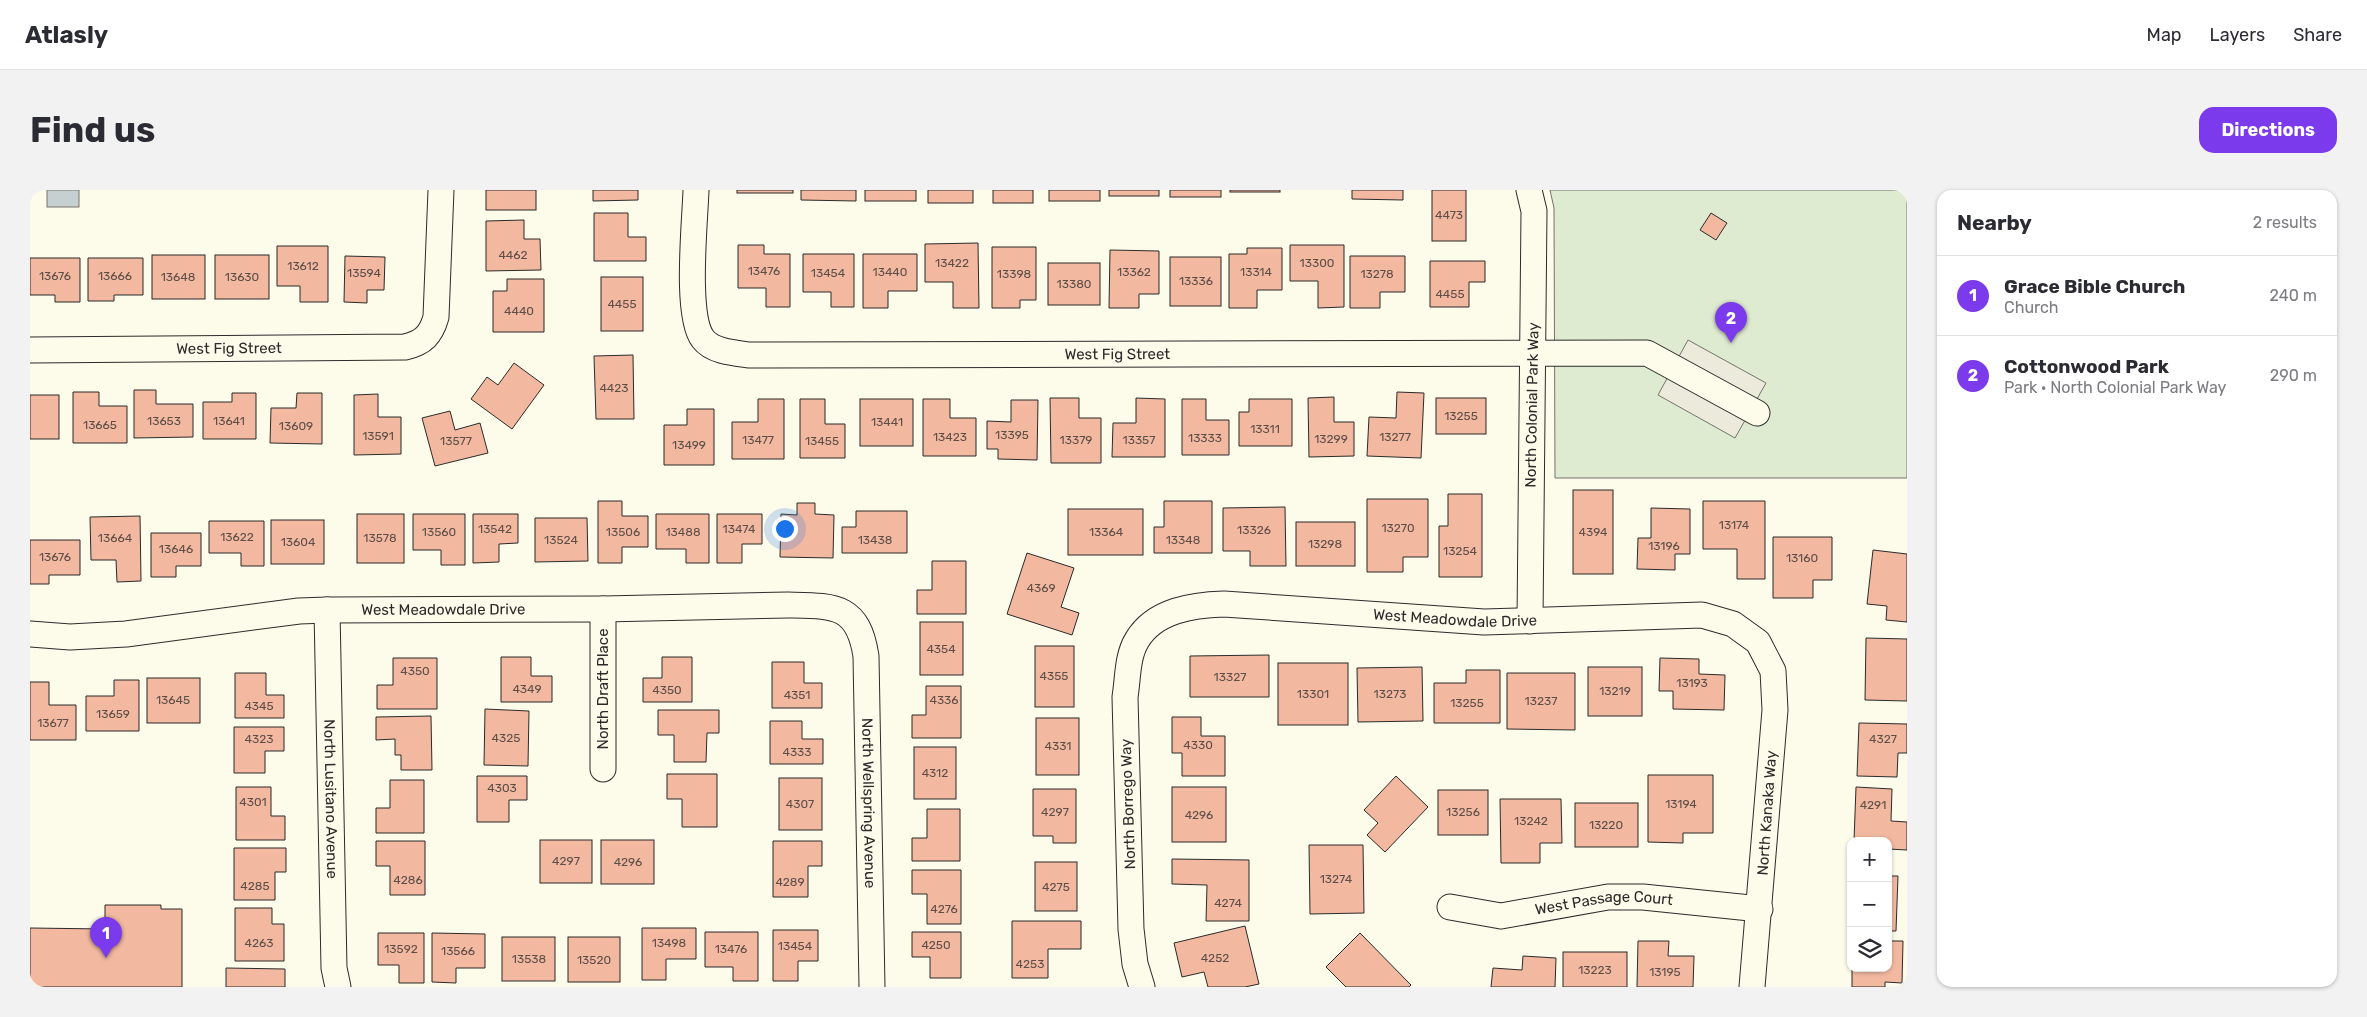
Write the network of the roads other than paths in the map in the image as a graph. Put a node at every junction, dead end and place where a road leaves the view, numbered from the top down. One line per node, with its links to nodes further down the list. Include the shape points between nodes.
1 (441, 190): 4 (street, West Fig Street, via 436,317 425,339 405,347)
2 (696, 190): 5 (street, West Fig Street, via 695,324 704,340 725,352 750,355)
3 (1529, 190): 5 (street, North Colonial Park Way, via 1534,211)
4 (30, 350)
5 (1533, 355): 6 (street, West Fig Street, via 1647,354); 10 (street, North Colonial Park Way)
6 (1757, 413)
7 (603, 609): 8 (street, West Meadowdale Drive); 9 (street, West Meadowdale Drive, via 816,606 842,611); 14 (street, North Draft Place)
8 (326, 610): 12 (street, West Meadowdale Drive, via 118,635 70,637); 17 (street, North Lusitano Avenue, via 334,968)
9 (855, 620): 18 (street, North Wellspring Avenue, via 863,635 866,656)
10 (1530, 621): 11 (street, West Meadowdale Drive, via 1484,622 1224,604 1199,605 1169,613); 13 (street, West Meadowdale Drive, via 1702,615 1733,624)
11 (1149, 626): 19 (street, North Borrego Way, via 1137,640 1130,659 1125,697 1131,929 1135,964)
12 (30, 634)
13 (1758, 642): 16 (street, North Kanaka Way, via 1773,671 1775,710)
14 (603, 769)
15 (1450, 907): 16 (street, West Passage Court, via 1501,916 1608,897 1643,897)
16 (1760, 909): 20 (street, North Kanaka Way)
17 (338, 987)
18 (872, 987)
19 (1142, 987)
20 (1752, 987)

